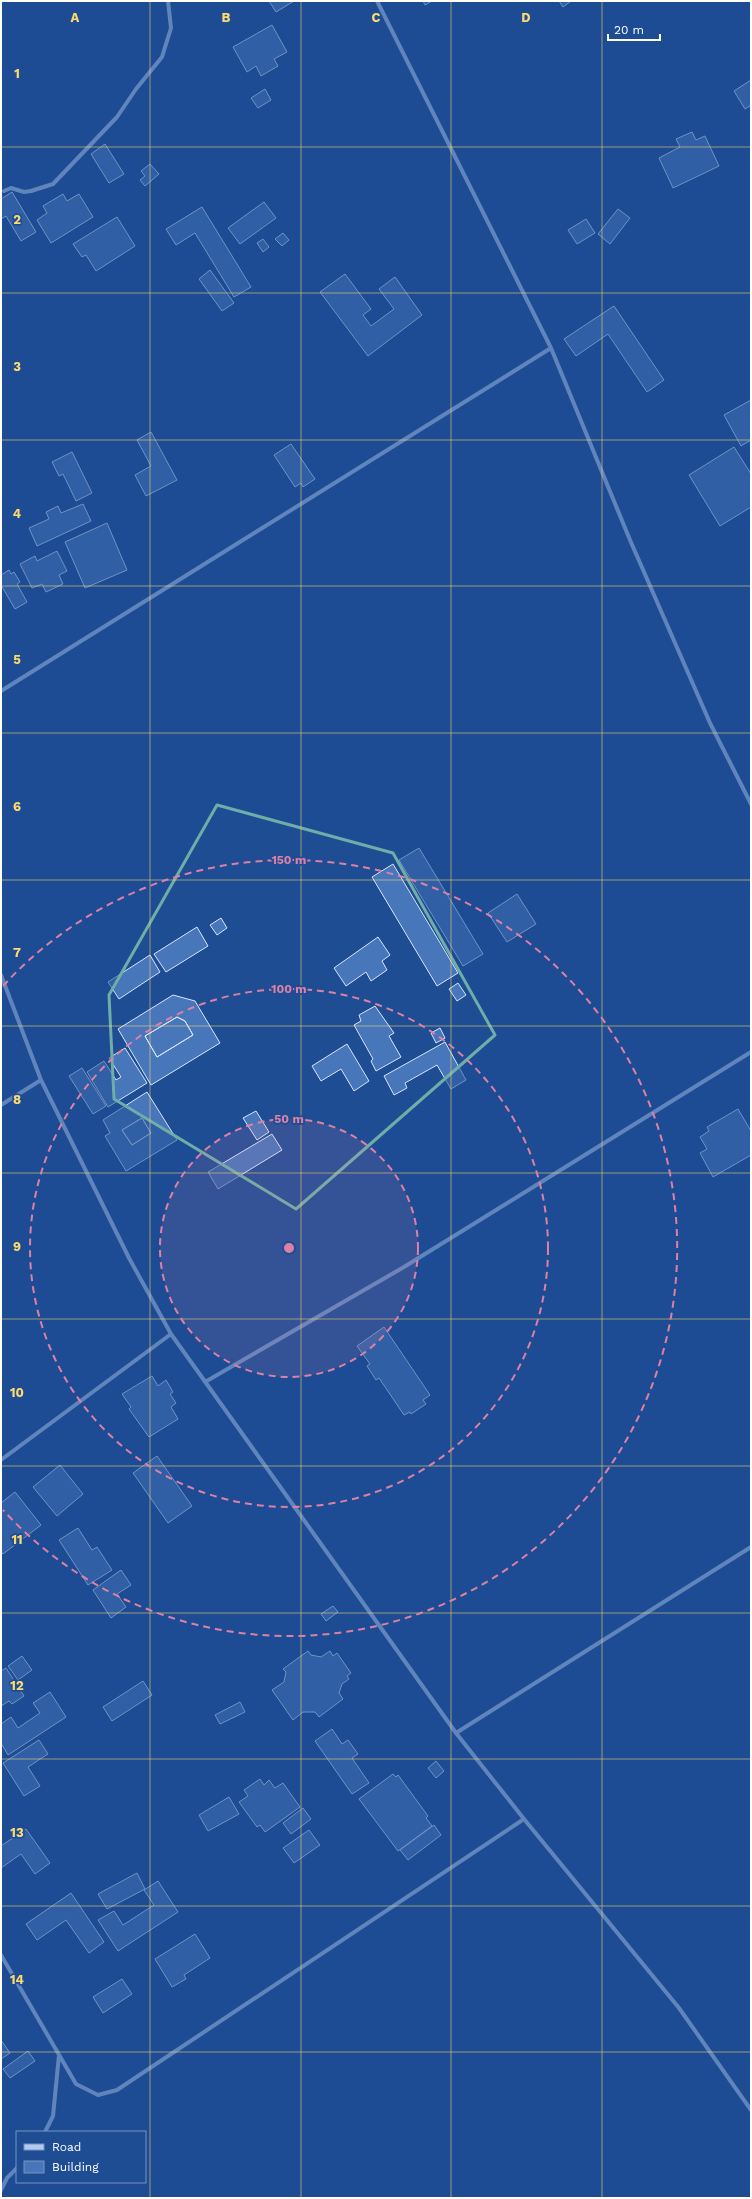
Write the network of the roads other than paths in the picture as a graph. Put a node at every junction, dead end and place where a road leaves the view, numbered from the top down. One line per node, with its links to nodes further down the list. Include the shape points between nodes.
1 (168, 1): 3 (street, via 171,28 162,57 117,117 53,184 31,191 11,188)
2 (377, 1): 4 (street)
3 (4, 191)
4 (551, 348): 5 (street); 6 (street, via 630,540 710,723)
5 (1, 691)
6 (751, 803)
7 (1, 975): 9 (street)
8 (751, 1052): 12 (street, via 404,1268)
9 (41, 1080): 10 (street); 11 (street, via 129,1258)
10 (1, 1105)
11 (171, 1334): 12 (street); 13 (street)
12 (205, 1382): 15 (street)
13 (1, 1460)
14 (751, 1547): 15 (street)
15 (456, 1733): 16 (street)
16 (524, 1819): 18 (street, via 117,2090 98,2096 76,2084); 19 (street, via 679,2008)
17 (1, 1956): 18 (street)
18 (59, 2054): 20 (street, via 53,2116)
19 (751, 2110)
20 (46, 2131)
21 (16, 2169): 22 (street, via 7,2178)
22 (1, 2190)

